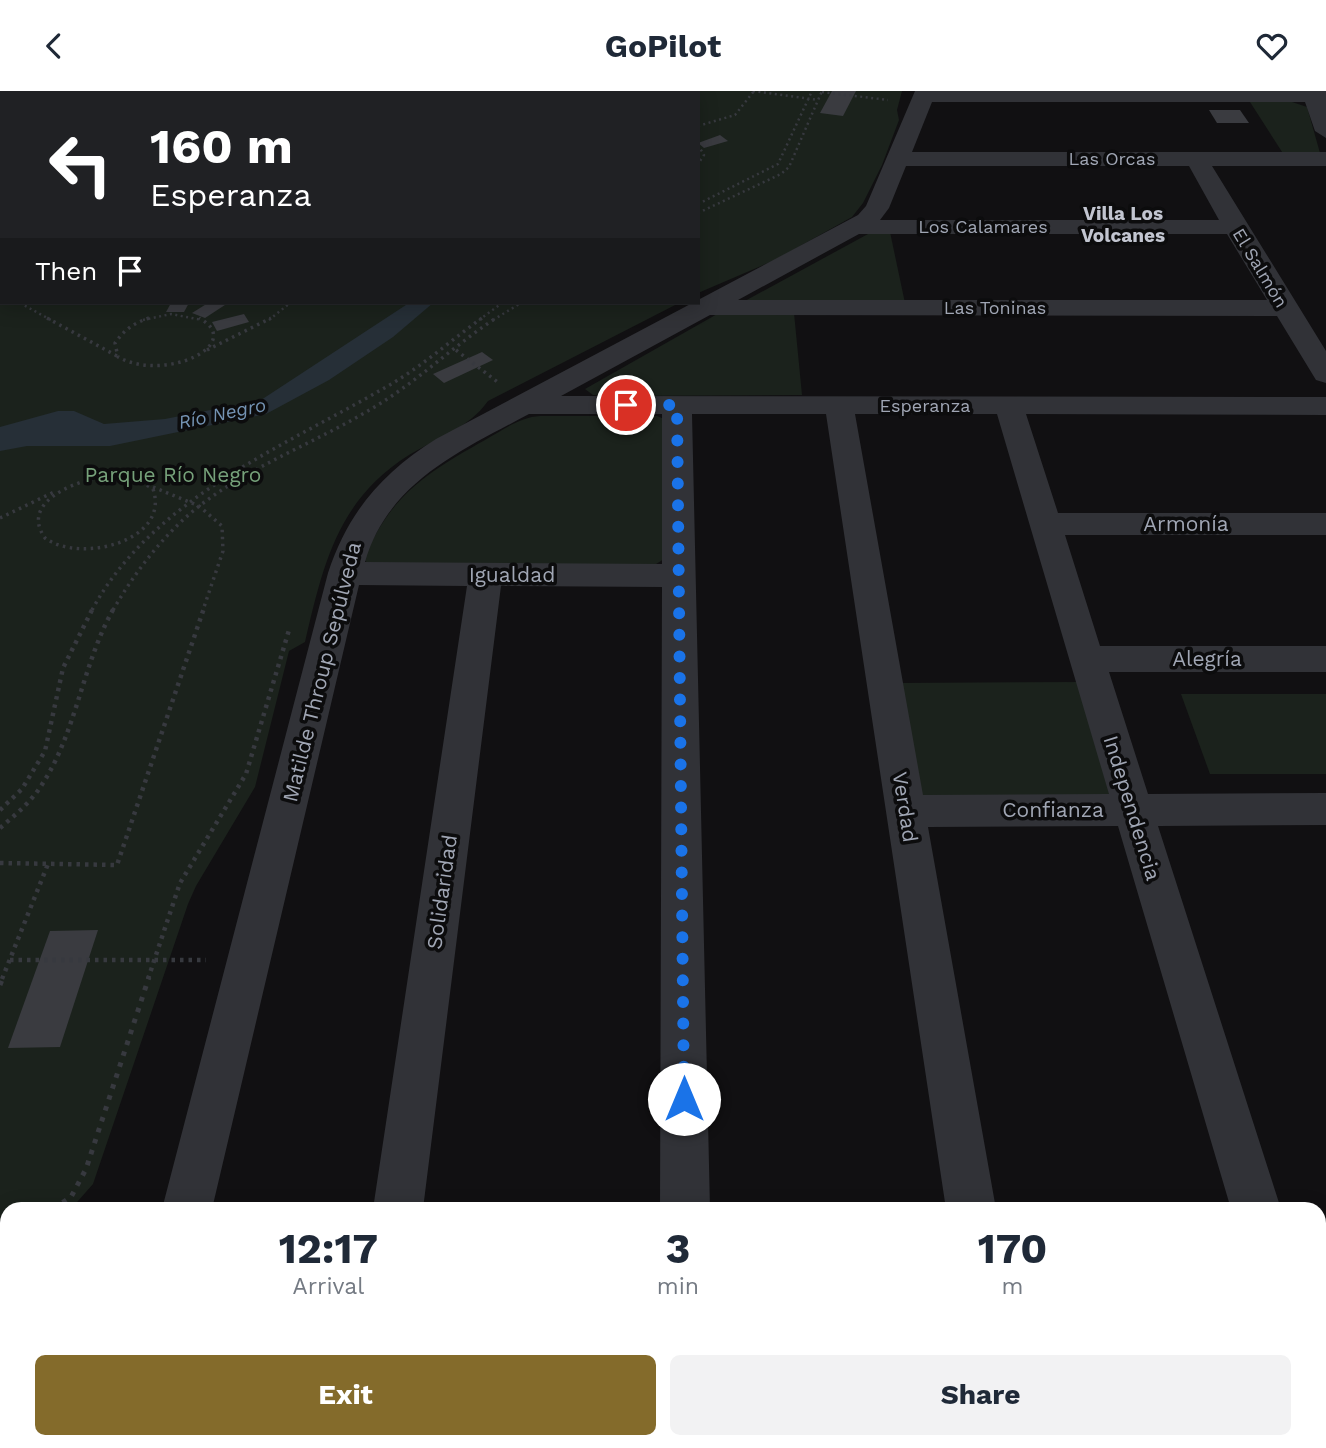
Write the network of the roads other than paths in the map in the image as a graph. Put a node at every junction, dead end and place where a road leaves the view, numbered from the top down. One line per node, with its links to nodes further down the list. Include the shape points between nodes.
1 (1187, 94): 2 (street); 3 (street)
2 (1318, 94): 4 (street)
3 (923, 97): 5 (street, Matilde Throup Sepúlveda)
4 (1326, 131)
5 (898, 159): 6 (street, Las Orcas); 8 (street, Matilde Throup Sepúlveda, via 873,215)
6 (1197, 159): 7 (street, Las Orcas); 9 (street, El Salmón)
7 (1326, 159)
8 (858, 227): 9 (street, Los Calamares); 10 (street, Matilde Throup Sepúlveda)
9 (1235, 227): 11 (street, El Salmón)
10 (706, 308): 11 (street, Las Toninas); 13 (street, Matilde Throup Sepúlveda)
11 (1284, 308): 12 (street, El Salmón)
12 (1326, 374)
13 (524, 405): 14 (street, Esperanza); 20 (street, Matilde Throup Sepúlveda, via 430,457 392,486 360,527)
14 (677, 405): 15 (street, Esperanza); 22 (street)
15 (839, 405): 16 (street, Esperanza); 27 (street, Verdad)
16 (1009, 406): 17 (street, Esperanza); 18 (street, Independencia)
17 (1326, 406)
18 (1046, 524): 19 (street, Armonía); 23 (street, Independencia)
19 (1326, 524)
20 (345, 573): 21 (street, Igualdad); 28 (street, Matilde Throup Sepúlveda)
21 (486, 574): 22 (street, Igualdad); 29 (street, Solidaridad)
22 (679, 576): 30 (street)
23 (1087, 659): 24 (street, Alegría); 26 (street, Independencia)
24 (1326, 659)
25 (1326, 809): 26 (street, Confianza)
26 (1133, 810): 27 (street, Confianza); 32 (street, Independencia)
27 (905, 811): 31 (street, Verdad)
28 (189, 1202)
29 (399, 1202)
30 (685, 1202)
31 (970, 1202)
32 (1254, 1202)

